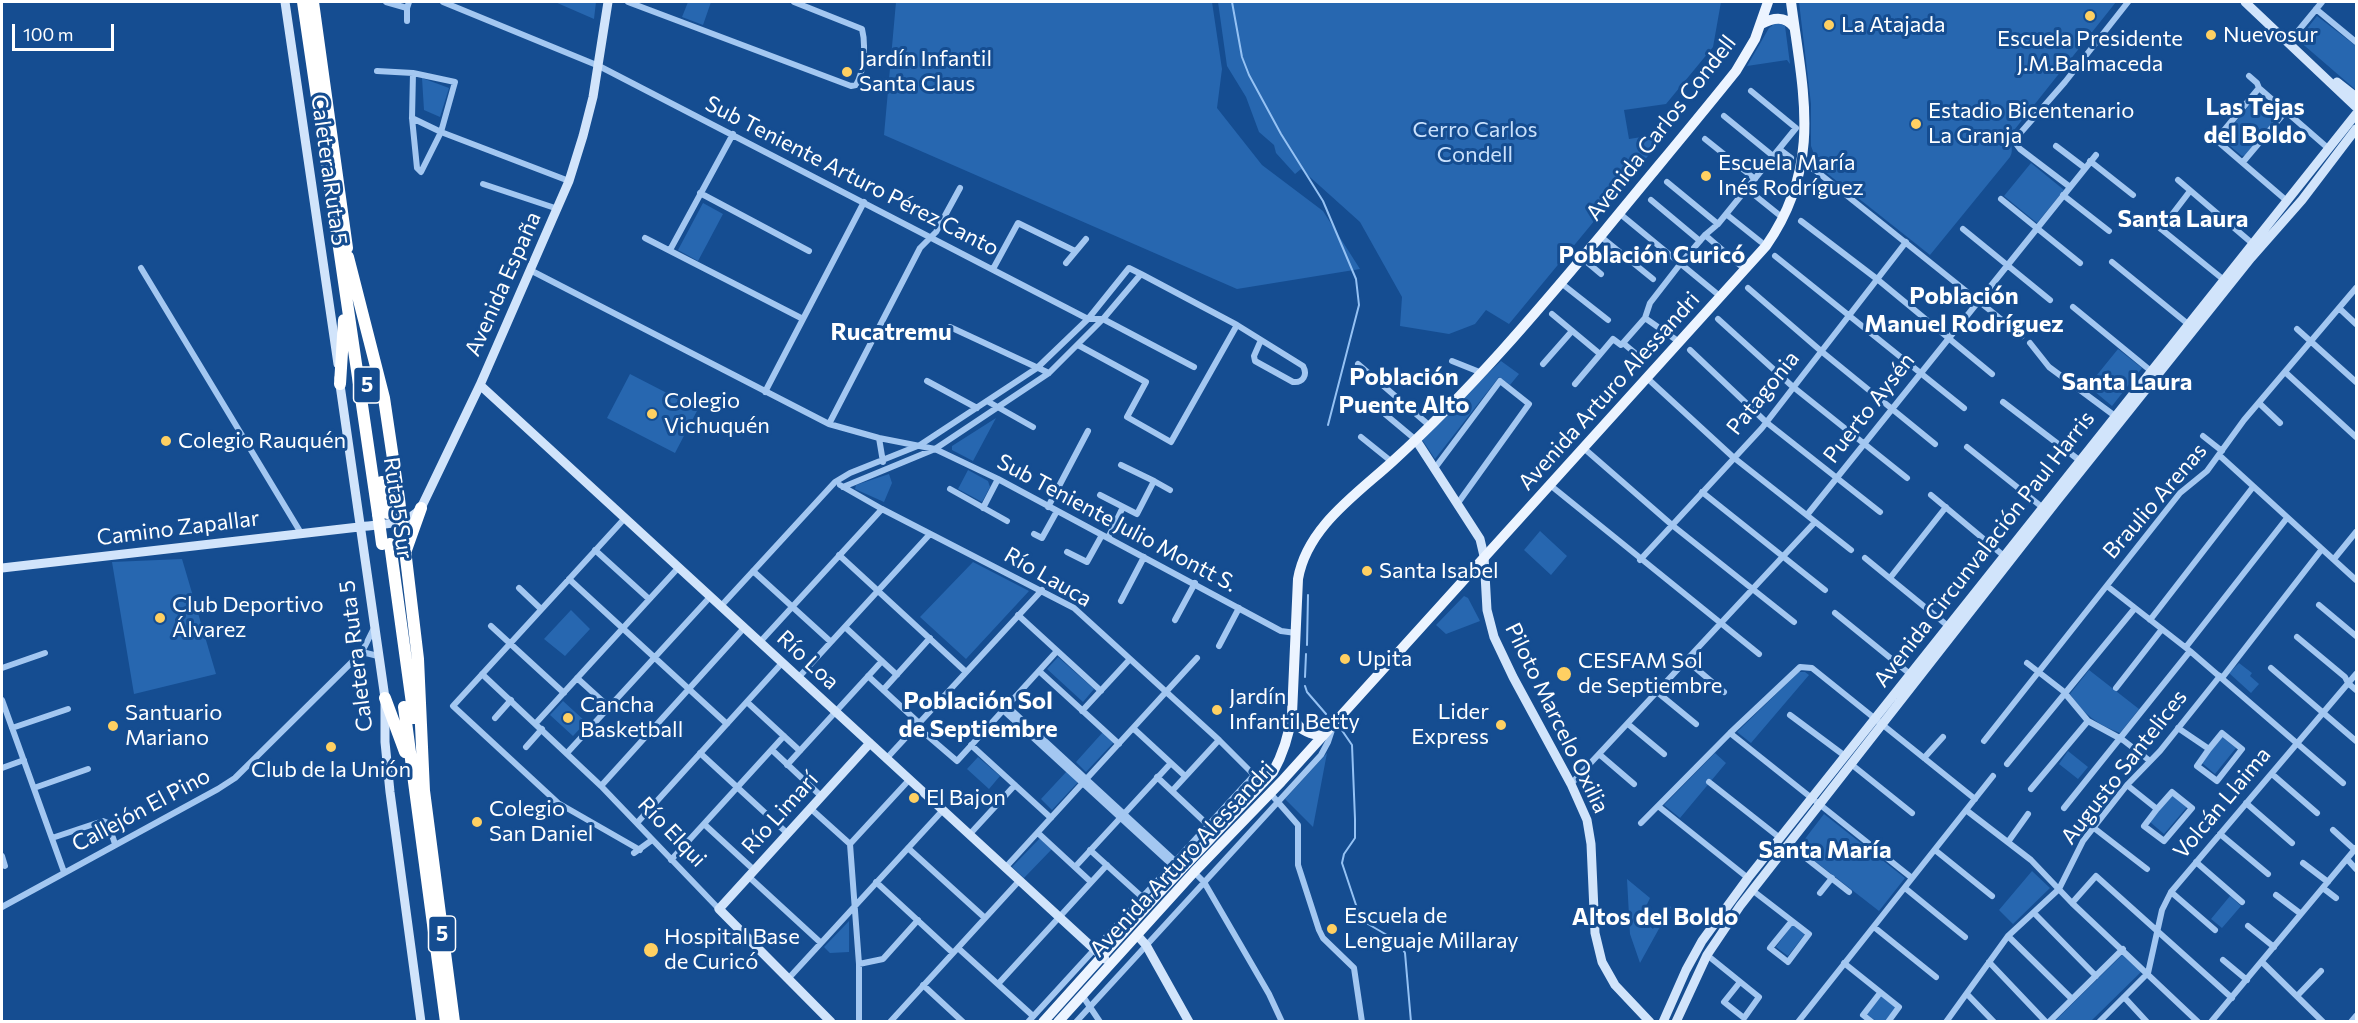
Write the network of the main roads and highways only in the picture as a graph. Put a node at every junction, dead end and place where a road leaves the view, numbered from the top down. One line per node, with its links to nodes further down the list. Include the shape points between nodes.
1 (285, 2): 16 (main road, Caletera Ruta 5)
2 (303, 2): 15 (highway, Ruta 5 Sur / 5)
3 (313, 2): 15 (highway, Ruta 5 Sur / 5)
4 (608, 2): 17 (main road, Avenida España, via 599,66 569,181)
5 (1768, 2): 8 (main road, Avenida Carlos Condell)
6 (1791, 2): 9 (main road, Avenida Arturo Alessandri)
7 (2247, 2): 10 (main road)
8 (1761, 24): 9 (main road, via 1781,18); 18 (main road, Avenida Carlos Condell, via 1736,71 1582,258 1483,373)
9 (1794, 27): 25 (main road, Avenida Arturo Alessandri, via 1806,120 1802,164 1792,199 1777,229 1721,297)
10 (2320, 70): 11 (main road); 12 (main road)
11 (2356, 97)
12 (2356, 107)
13 (2356, 114): 29 (main road, Avenida Circunvalación Paul Harris, via 1910,674)
14 (2356, 129): 29 (main road, Avenida Circunvalación Paul Harris)
15 (345, 261): 16 (highway); 19 (highway, via 384,398); 23 (highway, Ruta 5 Sur / 5, bridge)
16 (340, 384): 22 (main road, Caletera Ruta 5)
17 (480, 385): 20 (main road, Avenida España); 31 (main road, Río Loa)
18 (1416, 440): 25 (main road, Piloto Marcelo Oxilia, via 1477,533); 28 (main road, Avenida Carlos Condell, via 1353,497 1306,550 1298,579)
19 (399, 499): 20 (highway, via 411,505); 21 (highway)
20 (422, 504): 21 (main road, via 411,517); 24 (highway)
21 (401, 521): 22 (main road); 24 (highway)
22 (359, 527): 26 (main road, Camino Zapallar); 27 (main road, Caletera Ruta 5)
23 (386, 544): 33 (highway, Ruta 5 Sur / 5); 35 (highway, Ruta 5 Sur / 5)
24 (406, 551): 35 (highway, via 419,678)
25 (1484, 556): 30 (main road, Avenida Arturo Alessandri); 49 (main road, Piloto Marcelo Oxilia, via 1487,610 1494,637 1584,813 1590,835 1599,954 1615,985)
26 (2, 568)
27 (385, 698): 33 (highway); 42 (main road, Caletera Ruta 5, via 388,773)
28 (1292, 714): 30 (main road, via 1303,730); 34 (main road, Avenida Carlos Condell, via 1285,746)
29 (1879, 721): 32 (main road, Avenida Circunvalación Paul Harris)
30 (1321, 736): 36 (main road, Avenida Arturo Alessandri)
31 (870, 743): 38 (main road, Río Limarí); 40 (main road, Río Loa)
32 (1848, 760): 37 (main road, Avenida Circunvalación Paul Harris, via 1811,798); 37 (main road, Avenida Circunvalación Paul Harris, via 1820,805)
33 (413, 770): 43 (highway, Ruta 5 Sur / 5)
34 (1272, 772): 36 (main road); 40 (main road, Avenida Arturo Alessandri, via 1258,779)
35 (424, 791): 44 (highway, Ruta 5 Sur / 5)
36 (1273, 797): 39 (main road, Avenida Arturo Alessandri, via 1194,872)
37 (1784, 841): 41 (main road, Avenida Circunvalación Paul Harris, via 1707,955); 50 (main road, Avenida Circunvalación Paul Harris, via 1748,878 1697,948)
38 (719, 909): 45 (main road, Río Elqui)
39 (1137, 935): 40 (main road, Avenida Arturo Alessandri); 48 (main road)
40 (1102, 957): 46 (main road, Avenida Arturo Alessandri); 47 (main road, Avenida Arturo Alessandri, via 1082,995)
41 (1676, 1021)
42 (421, 1022)
43 (446, 1022)
44 (454, 1022)
45 (831, 1022)
46 (1044, 1022)
47 (1058, 1022)
48 (1189, 1022)
49 (1650, 1022)
50 (1663, 1022)

